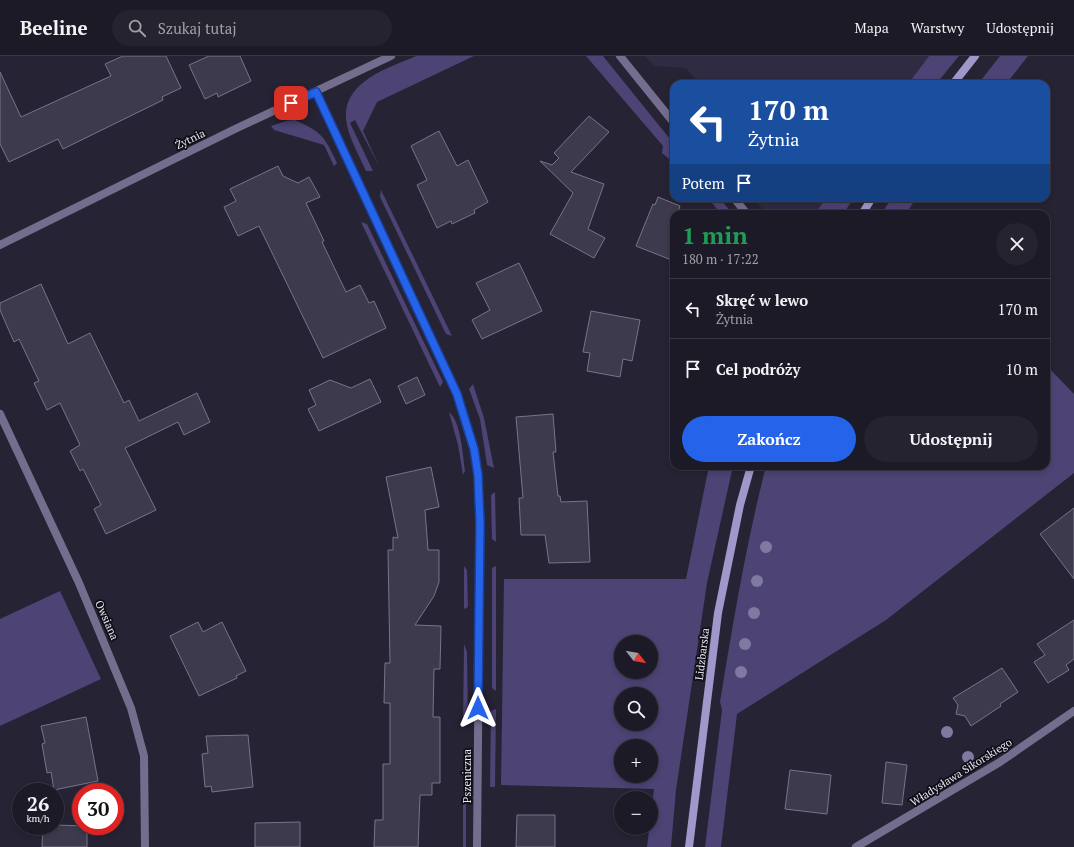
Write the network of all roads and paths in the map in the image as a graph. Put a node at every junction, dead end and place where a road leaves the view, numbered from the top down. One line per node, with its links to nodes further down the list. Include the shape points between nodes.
1 (391, 56): 5 (street, Żytnia)
2 (620, 56): 6 (street)
3 (975, 56): 4 (main road)
4 (956, 80)
5 (316, 92): 9 (street, Żytnia); 14 (street, Pszeniczna, via 457,394 474,449 480,523)
6 (670, 118)
7 (737, 202): 8 (street)
8 (744, 210)
9 (0, 245)
10 (0, 414): 13 (street, Owsiana, via 79,583 131,708 144,756)
11 (750, 470): 15 (main road, Lidzbarska, via 740,505 718,613)
12 (1074, 711): 16 (street, Władysława Sikorskiego, via 1000,762)
13 (145, 847)
14 (477, 847)
15 (689, 847)
16 (856, 847)

